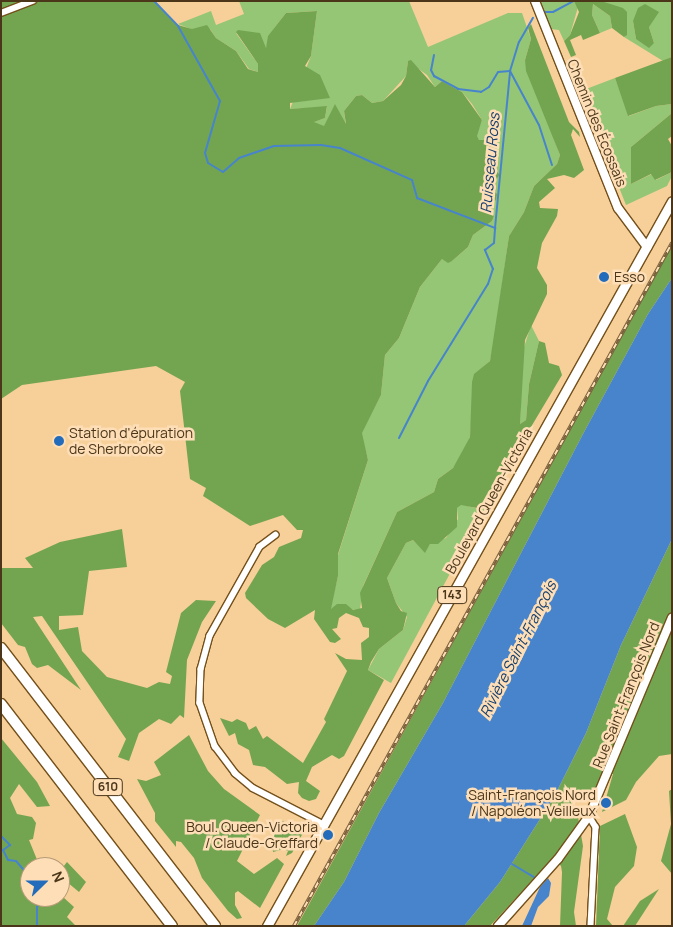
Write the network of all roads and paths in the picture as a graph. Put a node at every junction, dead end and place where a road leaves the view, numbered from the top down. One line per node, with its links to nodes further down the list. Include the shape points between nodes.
1 (33, 1): 3 (street)
2 (535, 1): 5 (street, Chemin des Écossais, via 618,208)
3 (1, 13)
4 (672, 201): 5 (main road, 143)
5 (646, 247): 11 (main road, Boulevard Queen-Victoria / 143)
6 (276, 534): 11 (street, via 260,547 210,636 201,669 200,703 214,746 235,773 253,788)
7 (672, 618): 10 (street, Rue Saint-François Nord)
8 (1, 648): 13 (highway, 610)
9 (1, 704): 12 (highway, 610)
10 (589, 816): 15 (street, Rue Saint-François Nord, via 549,870); 16 (street, via 596,825)
11 (323, 824): 14 (main road, Boulevard Queen-Victoria / 143)
12 (172, 926)
13 (215, 926)
14 (267, 926)
15 (498, 926)
16 (591, 926)

